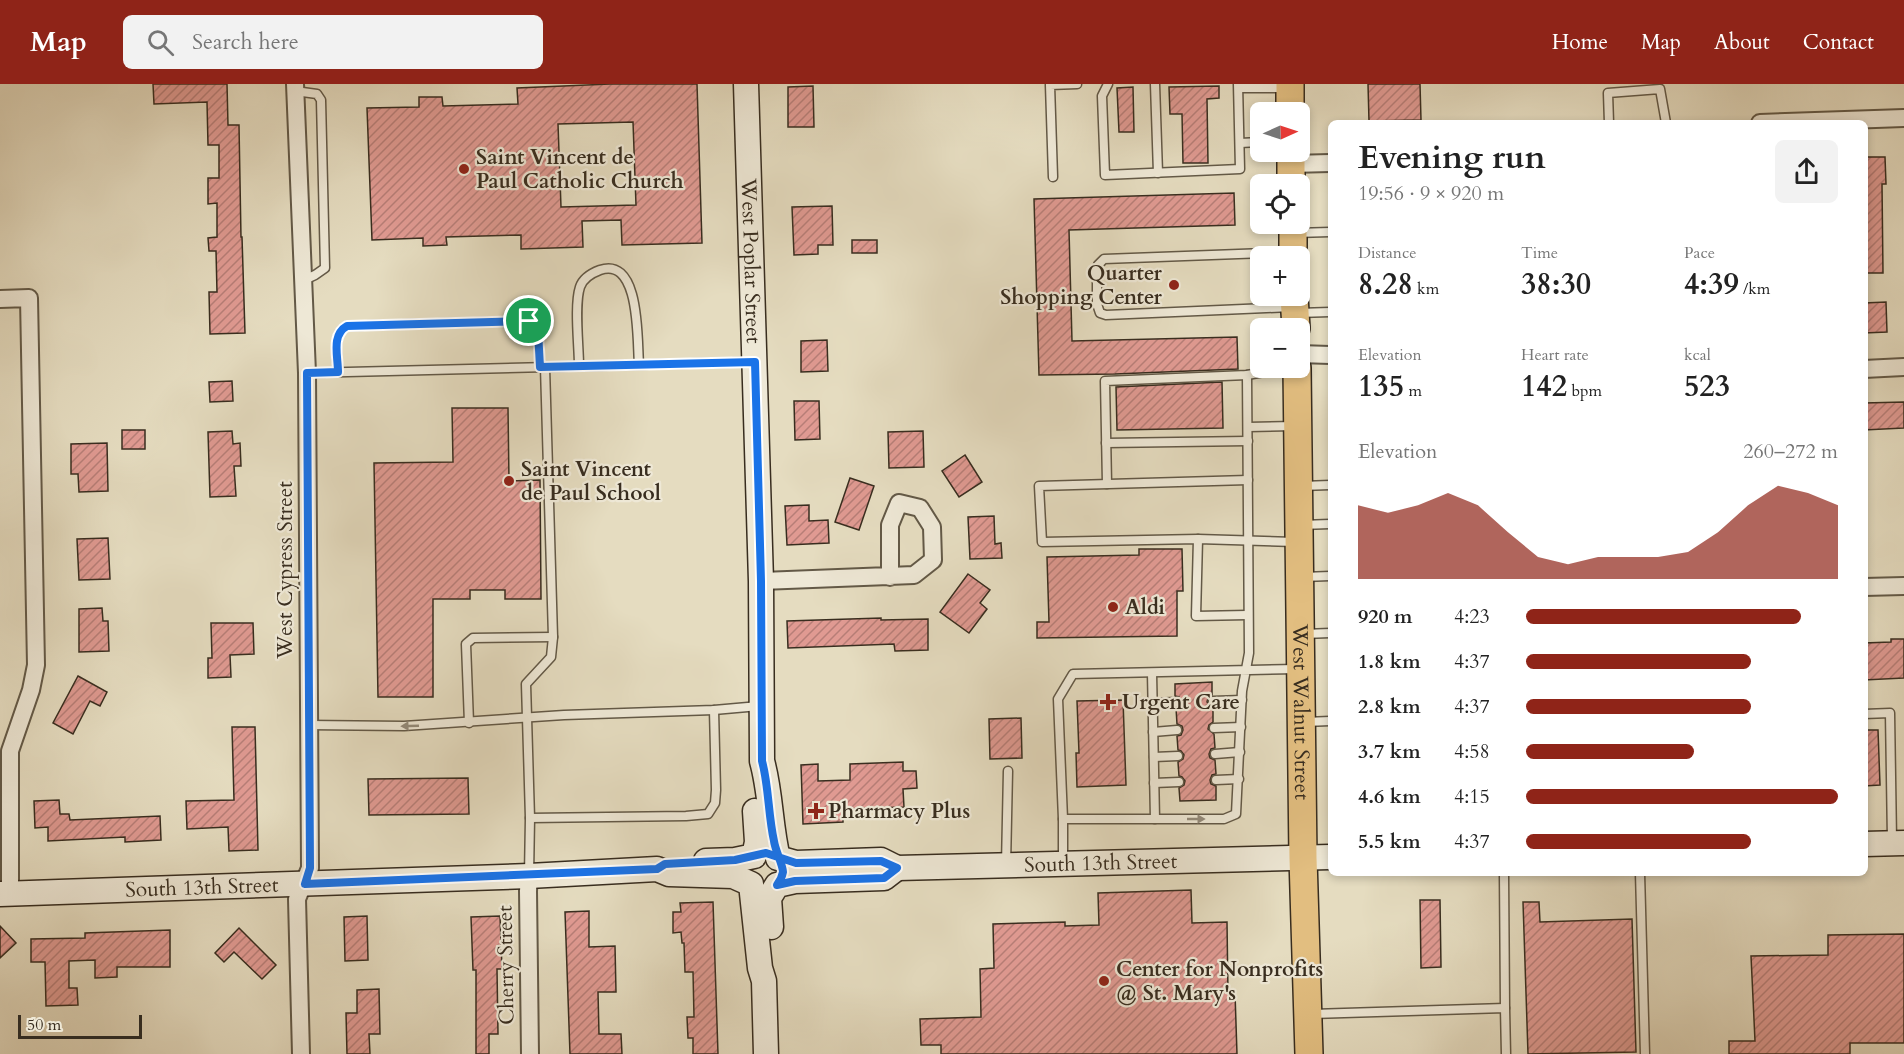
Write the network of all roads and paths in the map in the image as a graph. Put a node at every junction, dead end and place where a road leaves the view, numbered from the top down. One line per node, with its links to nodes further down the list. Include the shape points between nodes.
1 (746, 84): 27 (street, West Poplar Street)
2 (1077, 84): 18 (lane, via 1050,85)
3 (1108, 84): 17 (lane, via 1102,96 1105,175)
4 (1155, 84): 17 (lane)
5 (1238, 86): 8 (lane); 14 (lane)
6 (1660, 86): 10 (lane, via 1608,93); 11 (lane)
7 (295, 88): 21 (street, West Cypress Street); 21 (lane, via 317,94 321,100 325,267)
8 (1290, 95)
9 (1904, 118): 12 (street)
10 (1609, 120)
11 (1666, 120)
12 (1846, 120)
13 (1250, 142): 14 (lane)
14 (1240, 143): 17 (lane, via 1240,169)
15 (1328, 164): 16 (street)
16 (1291, 167)
17 (1158, 172)
18 (1053, 177)
19 (1328, 232): 20 (lane)
20 (1293, 241): 23 (lane, via 1104,260 1096,270 1097,304 1100,313 1106,315)
21 (302, 281): 34 (street, West Cypress Street)
22 (0, 299): 106 (street, via 29,298 36,665 10,751)
23 (1295, 311): 24 (lane)
24 (1328, 312)
25 (1310, 354): 26 (street)
26 (1328, 355)
27 (755, 362): 28 (lane); 53 (street, West Poplar Street)
28 (639, 364): 29 (lane); 29 (lane, via 632,291 619,272 606,268 591,273 580,286)
29 (579, 366): 30 (lane)
30 (542, 367): 33 (lane); 33 (lane, via 538,331 529,321 347,326 337,338); 59 (lane)
31 (1904, 367): 32 (street)
32 (1868, 369)
33 (338, 372): 34 (lane)
34 (307, 373): 74 (street, West Cypress Street)
35 (1250, 374): 36 (lane)
36 (1247, 375): 39 (lane); 41 (lane, via 1105,381)
37 (1296, 378): 38 (main road, West Walnut Street)
38 (1297, 426): 39 (lane); 45 (main road, West Walnut Street)
39 (1248, 427): 40 (lane)
40 (1248, 441): 41 (lane); 42 (lane)
41 (1106, 443): 43 (lane)
42 (1248, 480): 43 (lane); 49 (lane)
43 (1107, 484): 48 (lane, via 1039,486 1042,542)
44 (1328, 485): 45 (lane)
45 (1298, 486): 47 (main road, West Walnut Street)
46 (1328, 525): 47 (lane)
47 (1299, 534): 49 (lane); 52 (main road, West Walnut Street)
48 (1198, 539): 49 (lane); 56 (lane, via 1196,616)
49 (1248, 541): 56 (lane)
50 (1328, 576): 52 (lane)
51 (890, 577): 53 (street)
52 (1299, 577): 58 (main road, West Walnut Street)
53 (761, 581): 67 (street, West Poplar Street)
54 (1904, 586): 55 (street)
55 (1868, 587)
56 (1247, 615): 61 (lane)
57 (1328, 633): 58 (lane)
58 (1300, 634): 60 (main road, West Walnut Street)
59 (553, 637): 70 (lane, via 551,657 526,684); 73 (lane, via 473,638 466,644)
60 (1300, 669): 61 (lane); 72 (main road, West Walnut Street)
61 (1246, 672): 62 (lane); 63 (lane)
62 (1152, 673): 66 (lane); 89 (lane, via 1073,674 1058,699)
63 (1242, 699): 64 (lane); 76 (lane)
64 (1213, 701)
65 (1176, 702): 66 (lane)
66 (1153, 703): 78 (lane)
67 (762, 705): 68 (lane); 93 (street, West Poplar Street, via 762,761 773,838)
68 (714, 710): 70 (lane); 88 (lane, via 716,790 715,803 708,814)
69 (1868, 714): 91 (lane, via 1890,713)
70 (528, 717): 73 (lane); 88 (lane)
71 (1328, 721): 72 (lane)
72 (1301, 722): 95 (main road, West Walnut Street)
73 (469, 723): 74 (lane, one-way to 74)
74 (308, 725): 103 (street, West Cypress Street, via 310,868)
75 (1214, 728): 76 (lane)
76 (1241, 728): 79 (lane)
77 (1177, 730): 78 (lane)
78 (1153, 732): 82 (lane)
79 (1240, 752): 80 (lane); 84 (lane)
80 (1215, 754)
81 (1178, 756): 82 (lane)
82 (1154, 758): 87 (lane)
83 (1008, 771): 97 (lane)
84 (1239, 779): 85 (lane); 90 (lane, one-way to 84, via 1224,819 1236,814)
85 (1216, 780)
86 (1179, 782): 87 (lane)
87 (1154, 783): 90 (lane)
88 (530, 818): 100 (lane)
89 (1063, 819): 90 (lane); 96 (lane)
90 (1155, 819)
91 (1898, 843): 92 (street)
92 (1868, 844)
93 (766, 857): 98 (street, South 13th Street, via 796,863 881,861); 99 (street, South 13th Street, via 665,864); 104 (street, via 747,866); 105 (street, via 783,869)
94 (1328, 857): 95 (street, South 13th Street)
95 (1303, 858): 96 (street, South 13th Street); 109 (main road, West Walnut Street)
96 (1063, 864): 97 (street, South 13th Street)
97 (1006, 865): 98 (street, South 13th Street)
98 (897, 868): 105 (street, South 13th Street, via 884,878)
99 (657, 869): 100 (street, South 13th Street); 104 (street, South 13th Street, via 669,874 733,876)
100 (530, 876): 103 (street, South 13th Street); 111 (street, Cherry Street)
101 (1504, 876): 108 (lane)
102 (1640, 876): 115 (lane)
103 (305, 884): 106 (street, South 13th Street); 110 (street, West Cypress Street, via 297,899)
104 (751, 884): 105 (street, via 767,890); 107 (street)
105 (777, 885): 107 (street, via 770,898 769,971)
106 (5, 894)
107 (764, 981): 112 (street)
108 (1505, 1008): 109 (lane); 114 (lane)
109 (1308, 1014): 113 (main road, West Walnut Street)
110 (302, 1054)
111 (530, 1054)
112 (766, 1054)
113 (1309, 1054)
114 (1506, 1054)
115 (1645, 1054)

